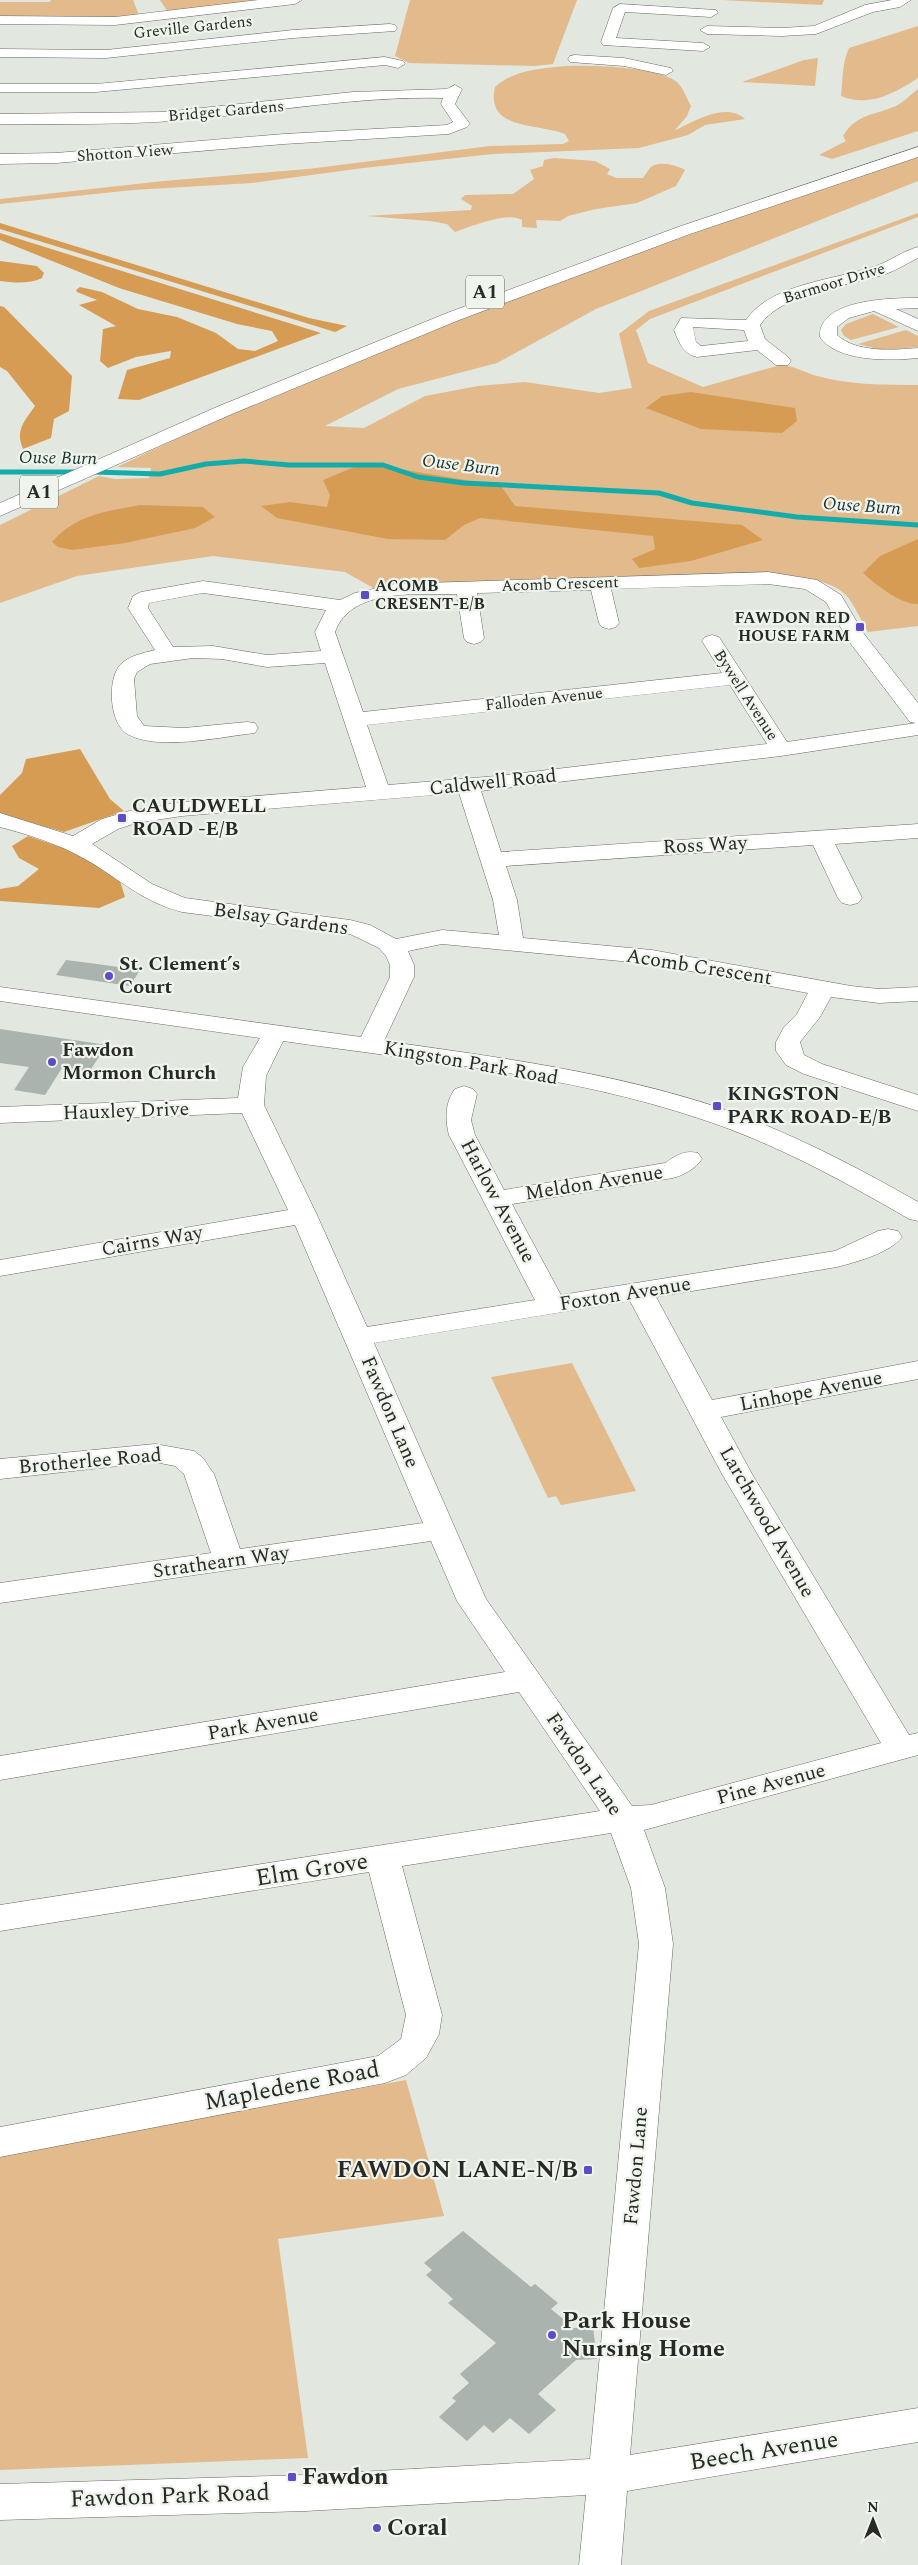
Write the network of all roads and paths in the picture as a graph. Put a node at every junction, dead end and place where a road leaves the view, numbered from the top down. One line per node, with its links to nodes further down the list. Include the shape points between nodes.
1 (295, 0): 5 (main road)
2 (904, 0): 6 (main road, via 870,8 816,30)
3 (713, 6): 6 (main road); 7 (main road, via 620,8 608,42)
4 (0, 20): 5 (main road)
5 (159, 21): 8 (main road)
6 (707, 30): 9 (main road)
7 (638, 44): 9 (main road); 13 (main road, via 632,57)
8 (179, 47): 11 (main road, Greville Gardens, via 106,54); 15 (main road); 15 (main road, Greville Gardens, via 392,23 382,50 392,63)
9 (703, 47): 10 (main road)
10 (720, 47)
11 (0, 53)
12 (575, 59): 13 (main road)
13 (624, 62): 14 (main road)
14 (666, 71)
15 (204, 78): 16 (main road, Greville Gardens, via 96,88); 17 (main road)
16 (0, 88)
17 (229, 111): 18 (main road, Bridget Gardens, via 108,119); 19 (main road); 19 (main road, Bridget Gardens, via 396,94 454,92 448,104 462,124 450,129)
18 (0, 119)
19 (249, 142): 22 (main road, Shotton View, via 56,158)
20 (918, 142): 34 (main road, A1, via 736,201 520,279 285,371)
21 (918, 152): 34 (main road, A1, via 752,206 518,292)
22 (0, 159)
23 (918, 252): 24 (main road, Barmoor Drive)
24 (896, 262): 25 (main road, Barmoor Drive); 26 (main road, Barmoor Drive, via 878,271)
25 (918, 268)
26 (832, 284): 28 (main road); 29 (main road, Barmoor Drive, via 780,298 756,316)
27 (918, 303): 28 (main road)
28 (875, 306): 30 (main road); 32 (main road, via 832,321 828,326 831,339 860,352)
29 (751, 325): 31 (main road); 31 (main road, via 688,322 683,330 688,344 697,352)
30 (918, 326)
31 (759, 345): 33 (main road)
32 (918, 353)
33 (782, 361)
34 (69, 471): 35 (main road, A1); 36 (main road, A1)
35 (0, 494)
36 (0, 510)
37 (600, 583): 38 (main road, Acomb Crescent); 40 (main road); 46 (main road, Acomb Crescent, via 768,578 810,584 834,599 855,636)
38 (466, 588): 39 (main road, Acomb Crescent, via 395,590 364,596); 41 (main road)
39 (340, 606): 43 (main road, via 203,587 148,596 140,600 138,608); 44 (main road, via 327,620 324,632)
40 (610, 623)
41 (474, 638)
42 (712, 641): 45 (main road, Bywell Avenue)
43 (168, 655): 44 (main road, via 219,653 268,661); 48 (main road, via 145,659 124,671 122,678 129,725 148,734 217,725)
44 (332, 656): 47 (main road)
45 (736, 678): 47 (main road, Falloden Avenue); 50 (main road, Bywell Avenue)
46 (918, 717)
47 (353, 720): 52 (main road)
48 (247, 728)
49 (918, 729): 50 (main road, Caldwell Road)
50 (781, 749): 51 (main road, Caldwell Road)
51 (468, 785): 52 (main road, Caldwell Road); 57 (main road)
52 (378, 793): 56 (main road, Caldwell Road, via 260,801 133,817 110,824)
53 (0, 820): 56 (main road, Belsay Gardens)
54 (918, 831): 55 (main road, Ross Way)
55 (821, 838): 57 (main road, Ross Way); 58 (main road)
56 (74, 845): 60 (main road, Belsay Gardens, via 94,854 147,893 164,901 350,927)
57 (492, 860): 59 (main road, via 505,900)
58 (850, 898)
59 (512, 944): 60 (main road, Acomb Crescent, via 442,937); 61 (main road, Acomb Crescent, via 652,957)
60 (391, 947): 65 (main road, via 402,964 402,977)
61 (823, 988): 63 (main road, Acomb Crescent, via 879,996); 67 (main road, via 808,1017 788,1042 788,1051 795,1060 813,1069)
62 (0, 994): 64 (main road, Kingston Park Road)
63 (918, 994)
64 (276, 1033): 65 (main road, Kingston Park Road); 68 (main road, Fawdon Lane, via 254,1070)
65 (369, 1046): 72 (main road, Kingston Park Road, via 495,1065 681,1104 804,1151)
66 (464, 1094): 71 (main road, Harlow Avenue, via 458,1120 462,1135)
67 (918, 1103)
68 (251, 1105): 69 (main road, Hauxley Drive); 73 (main road, Fawdon Lane)
69 (0, 1115)
70 (689, 1159): 71 (main road, Meldon Avenue, via 673,1170)
71 (496, 1199): 77 (main road, Harlow Avenue)
72 (918, 1213)
73 (304, 1215): 75 (main road, Cairns Way); 78 (main road, Fawdon Lane)
74 (888, 1237): 76 (main road, Foxton Avenue, via 838,1259)
75 (0, 1268)
76 (639, 1291): 77 (main road, Foxton Avenue); 80 (main road, Larchwood Avenue)
77 (552, 1305): 78 (main road, Foxton Avenue)
78 (357, 1337): 82 (main road, Fawdon Lane)
79 (918, 1370): 80 (main road, Linhope Avenue)
80 (704, 1412): 86 (main road, Larchwood Avenue, via 737,1474)
81 (0, 1469): 83 (main road, Brotherlee Road, via 134,1454 154,1453 184,1458 199,1474)
82 (441, 1530): 83 (main road, Strathearn Way); 85 (main road, Fawdon Lane, via 472,1601)
83 (229, 1562): 84 (main road, Strathearn Way)
84 (0, 1593)
85 (526, 1680): 87 (main road, Park Avenue); 88 (main road, Fawdon Lane)
86 (909, 1747): 88 (main road, Pine Avenue, via 651,1817)
87 (0, 1768)
88 (623, 1820): 89 (main road, Elm Grove); 93 (main road, Fawdon Lane, via 648,1888 656,1944)
89 (383, 1859): 90 (main road, Elm Grove); 91 (main road, Mapledene Road, via 424,2015 421,2038 413,2051 400,2062 384,2069)
90 (0, 1918)
91 (0, 2142)
92 (918, 2425): 93 (main road, Beech Avenue)
93 (609, 2476): 94 (main road, Fawdon Park Road, via 306,2492); 95 (main road, Fawdon Lane)
94 (0, 2502)
95 (600, 2565)

